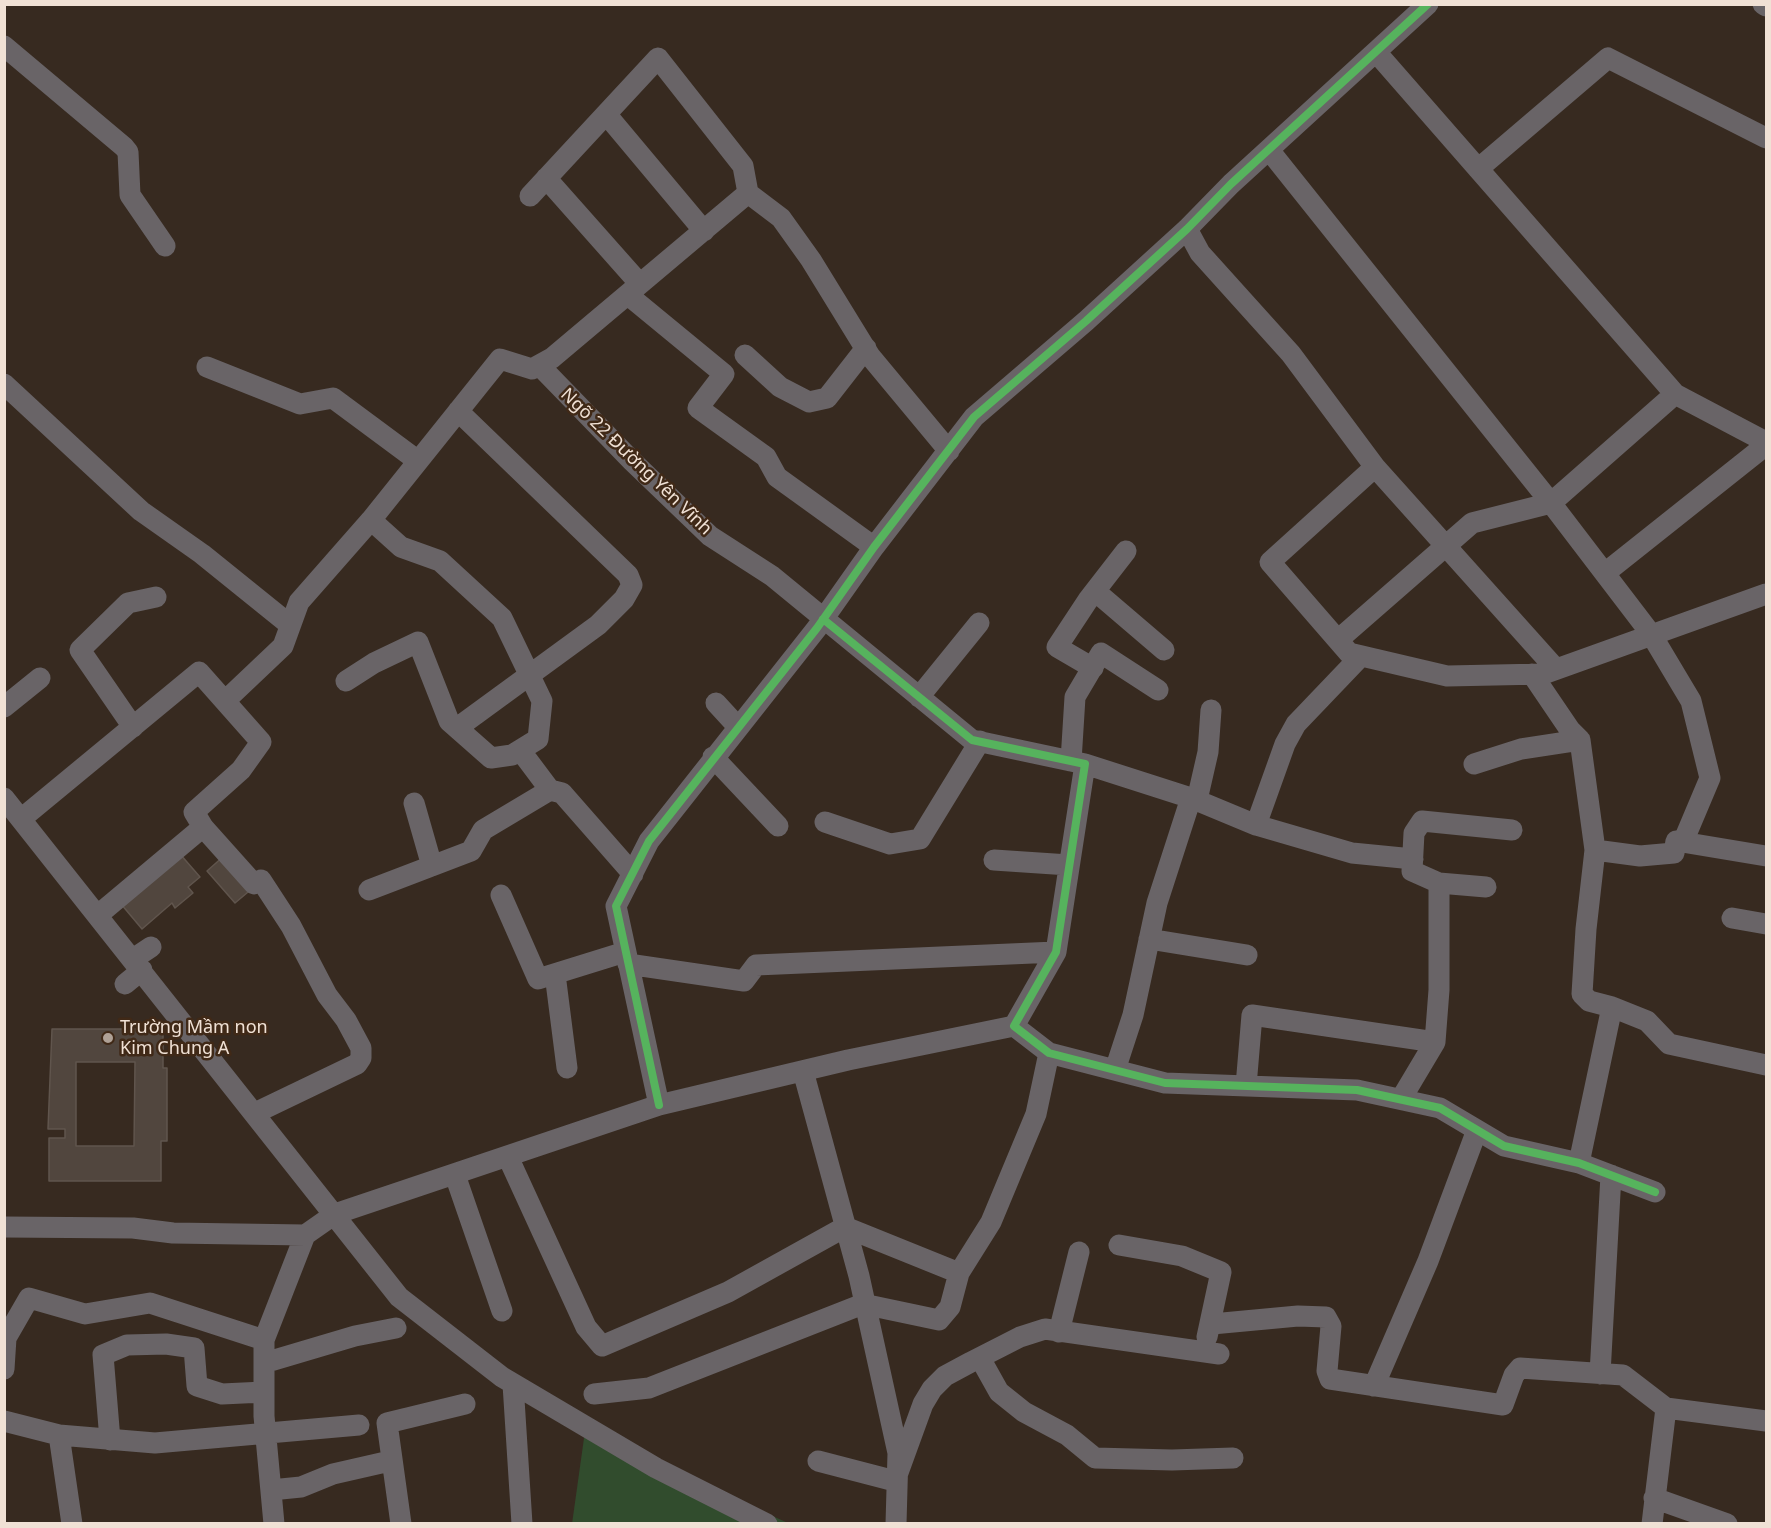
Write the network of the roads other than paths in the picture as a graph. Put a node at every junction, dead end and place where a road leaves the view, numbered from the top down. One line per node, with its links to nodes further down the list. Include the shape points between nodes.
1 (1428, 4): 3 (street)
2 (4, 46): 13 (street, via 124,147 128,152 130,195)
3 (1376, 52): 6 (street); 7 (street)
4 (606, 114): 8 (street); 9 (street, via 658,58 743,166); 12 (street)
5 (1767, 138): 7 (street, via 1608,58)
6 (1269, 150): 11 (street); 26 (street)
7 (1478, 169): 20 (street)
8 (546, 178): 10 (street); 14 (street)
9 (748, 194): 12 (street); 15 (street, via 781,218)
10 (530, 196)
11 (1187, 229): 23 (street, via 974,417); 25 (street, via 1200,253 1291,354)
12 (704, 231): 14 (street)
13 (165, 246)
14 (634, 289): 17 (street); 29 (street, via 724,374 698,408 766,458 777,477)
15 (866, 348): 16 (street, via 827,398 809,402 780,387); 23 (street)
16 (745, 354)
17 (539, 365): 21 (street, via 532,369 500,359); 35 (street, Ngõ 22 Đường Yên Vĩnh, via 710,536 772,576)
18 (207, 367): 24 (street, via 300,404 333,398)
19 (4, 384): 37 (street, via 141,511)
20 (1675, 394): 22 (street); 26 (street)
21 (458, 411): 24 (street); 45 (street, via 627,575 632,585 598,625)
22 (1767, 443): 31 (street)
23 (949, 452): 29 (street)
24 (418, 461): 27 (street)
25 (1375, 467): 28 (street); 39 (street, via 1270,562)
26 (1551, 503): 28 (street, via 1472,523); 31 (street)
27 (371, 520): 37 (street, via 299,602); 45 (street, via 401,547 440,561 502,618)
28 (1446, 546): 39 (street); 43 (street)
29 (874, 547): 35 (street)
30 (1126, 551): 32 (street)
31 (1605, 573): 38 (street)
32 (1095, 591): 40 (street); 42 (street, via 1057,647)
33 (1767, 594): 38 (street)
34 (156, 597): 54 (street, via 128,603 80,650)
35 (823, 619): 49 (street, Ngõ 22 Đường Yên Vĩnh); 55 (street)
36 (979, 623): 49 (street)
37 (291, 625): 50 (street, via 283,646)
38 (1651, 634): 43 (street); 73 (street, via 1691,701 1710,778)
39 (1338, 640): 41 (street, via 1349,653)
40 (1164, 650)
41 (1361, 656): 44 (street, via 1447,676); 69 (street, via 1296,724)
42 (1093, 668): 48 (street, via 1101,653); 61 (street, via 1075,697)
43 (1556, 669): 44 (street)
44 (1532, 674): 57 (street)
45 (530, 675): 56 (street); 59 (street, via 542,701 538,739)
46 (40, 678): 52 (street)
47 (346, 681): 56 (street, via 418,642 449,721)
48 (1158, 690)
49 (919, 697): 58 (street, Ngõ 22 Đường Yên Vĩnh, via 972,740)
50 (225, 701): 54 (street, via 200,672); 71 (street, via 261,742 241,770 194,812)
51 (716, 703): 55 (street)
52 (4, 707)
53 (1211, 710): 65 (street, via 1208,752)
54 (133, 727): 67 (street)
55 (738, 727): 60 (street)
56 (457, 728): 59 (street, via 491,758)
57 (1580, 740): 62 (street, via 1521,749); 74 (street)
58 (980, 741): 61 (street, Ngõ 22 Đường Yên Vĩnh); 68 (street, via 920,839 890,844)
59 (520, 750): 63 (street)
60 (713, 757): 70 (street); 80 (street, via 649,842)
61 (1078, 763): 65 (street, Ngõ 22 Đường Yên Vĩnh); 78 (street)
62 (1474, 765)
63 (550, 790): 79 (street, via 483,830 471,851); 80 (street, via 562,793)
64 (4, 798): 67 (street)
65 (1194, 799): 69 (street, Ngõ 22 Đường Yên Vĩnh); 88 (street, via 1157,903)
66 (414, 803): 79 (street)
67 (21, 819): 85 (street)
68 (825, 822)
69 (1256, 825): 76 (street, Ngõ 22 Đường Yên Vĩnh, via 1353,854)
70 (778, 826)
71 (203, 827): 85 (street); 107 (street, via 254,884 261,880 361,1048 357,1064)
72 (1512, 830): 76 (street, via 1422,821 1414,833)
73 (1683, 842): 74 (street, via 1676,841 1674,853 1640,856); 75 (street)
74 (1595, 850): 96 (street, via 1582,994 1589,1001)
75 (1767, 856)
76 (1413, 859): 81 (street, via 1412,871)
77 (994, 860): 78 (street)
78 (1069, 865): 90 (street)
79 (432, 866): 83 (street)
80 (633, 874): 92 (street, via 616,906)
81 (1439, 883): 82 (street); 98 (street)
82 (1486, 887)
83 (369, 890)
84 (501, 895): 94 (street, via 538,980)
85 (98, 915): 93 (street)
86 (1732, 918): 87 (street)
87 (1767, 924)
88 (1149, 939): 91 (street); 102 (street, via 1133,1014)
89 (151, 947): 93 (street)
90 (1056, 952): 92 (street, via 756,966 744,981); 97 (street)
91 (1247, 955)
92 (626, 958): 94 (street); 106 (street)
93 (138, 964): 95 (street); 107 (street)
94 (555, 974): 101 (street)
95 (125, 984)
96 (1612, 1007): 100 (street, via 1647,1021 1670,1044); 110 (street)
97 (1014, 1026): 99 (street); 103 (street)
98 (1435, 1042): 104 (street, via 1252,1015); 105 (street)
99 (1049, 1053): 102 (street); 120 (street, via 1028,1134 991,1222)
100 (1767, 1065)
101 (567, 1068)
102 (1115, 1070): 104 (street, via 1165,1083)
103 (803, 1071): 106 (street); 116 (street)
104 (1246, 1086): 105 (street, via 1357,1090)
105 (1401, 1099): 108 (street, via 1440,1108)
106 (659, 1105): 109 (street)
107 (255, 1113): 114 (street)
108 (1477, 1130): 110 (street, via 1504,1146); 132 (street, via 1428,1261)
109 (508, 1157): 111 (street); 116 (street, via 586,1327 602,1346 728,1292)
110 (1579, 1163): 112 (street)
111 (455, 1175): 114 (street); 122 (street)
112 (1611, 1175): 113 (street); 130 (street)
113 (1655, 1192)
114 (335, 1214): 117 (street); 131 (street, via 399,1297)
115 (4, 1227): 117 (street)
116 (845, 1227): 120 (street); 121 (street)
117 (305, 1235): 126 (street)
118 (1119, 1245): 123 (street, via 1182,1256 1221,1272)
119 (1079, 1252): 125 (street)
120 (959, 1273): 121 (street, via 950,1307 939,1320)
121 (863, 1304): 134 (street, via 649,1388); 146 (street, via 898,1453)
122 (502, 1311)
123 (1212, 1324): 125 (street, via 1210,1353); 132 (street, via 1326,1317 1331,1326 1327,1376)
124 (396, 1328): 128 (street)
125 (1059, 1332): 127 (street, via 1045,1329 1020,1337)
126 (264, 1340): 128 (street); 129 (street, via 150,1303 85,1314 29,1298 6,1338)
127 (980, 1358): 143 (street, via 999,1392 1024,1412 1067,1435 1095,1458); 146 (street, via 945,1376 932,1389)
128 (264, 1363): 133 (street)
129 (4, 1370)
130 (1600, 1374): 132 (street, via 1520,1368 1503,1405); 136 (street, via 1623,1375)
131 (513, 1384): 152 (street); 153 (street, via 656,1468)
132 (1374, 1386)
133 (264, 1392): 140 (street); 142 (street, via 222,1394 197,1386 194,1348 128,1345 103,1355)
134 (594, 1394)
135 (465, 1404): 144 (street, via 387,1423)
136 (1666, 1408): 138 (street); 148 (street)
137 (4, 1421): 141 (street)
138 (1767, 1421)
139 (359, 1425): 140 (street)
140 (266, 1435): 142 (street, via 155,1443); 147 (street)
141 (59, 1436): 142 (street); 149 (street)
142 (110, 1440)
143 (1233, 1458)
144 (390, 1461): 147 (street, via 333,1474 300,1487); 151 (street)
145 (818, 1461): 146 (street)
146 (895, 1481): 154 (street)
147 (272, 1490): 150 (street)
148 (1654, 1498): 155 (street); 156 (street)
149 (72, 1524)
150 (274, 1524)
151 (401, 1524)
152 (522, 1524)
153 (767, 1524)
154 (896, 1524)
155 (1652, 1524)
156 (1727, 1524)

